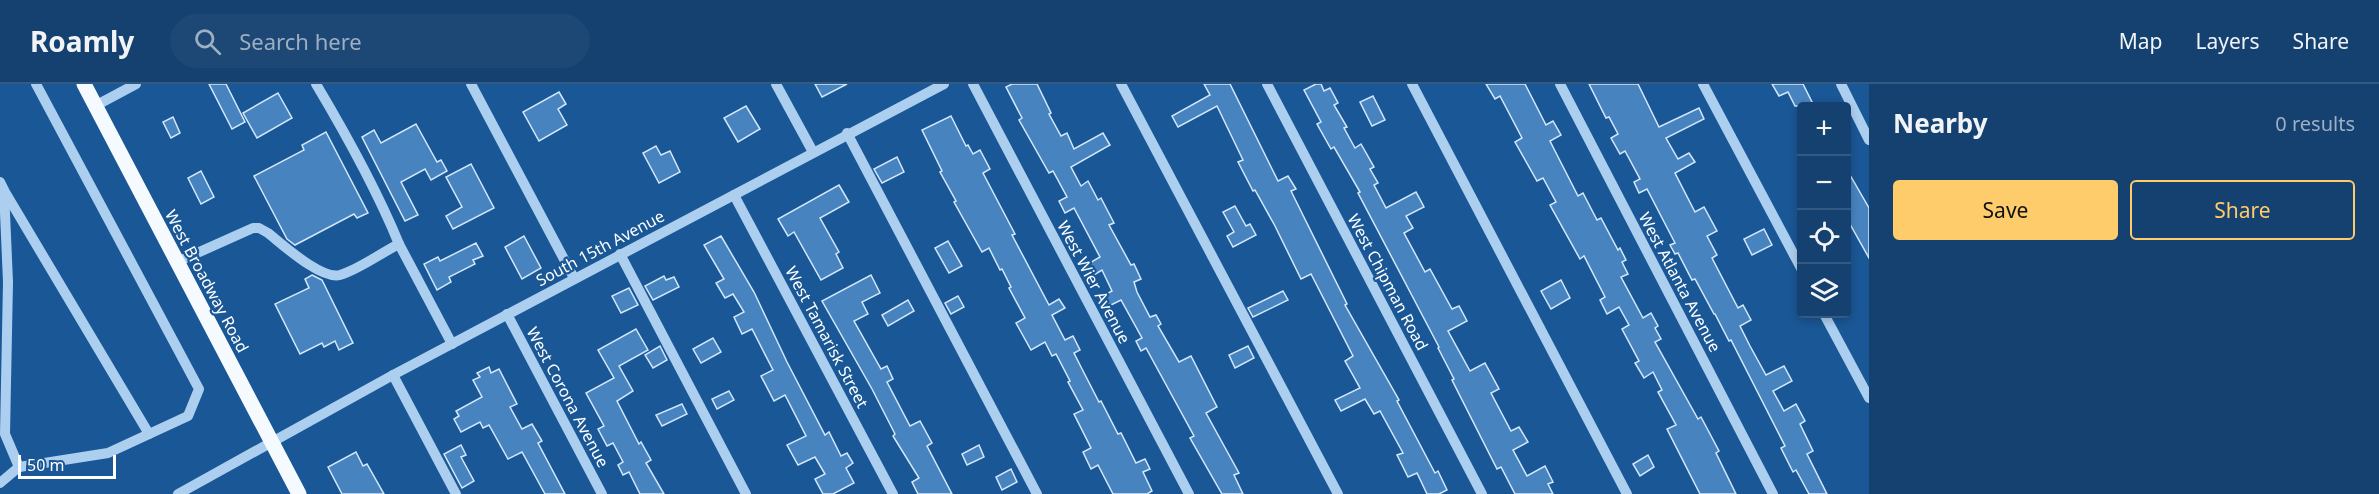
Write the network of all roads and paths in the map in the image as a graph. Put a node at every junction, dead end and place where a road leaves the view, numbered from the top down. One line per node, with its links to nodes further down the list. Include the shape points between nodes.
1 (36, 84): 32 (street, via 199,389 188,416)
2 (84, 84): 15 (main road, West Broadway Road)
3 (136, 84): 15 (street)
4 (316, 84): 21 (street, via 371,181)
5 (471, 84): 25 (street)
6 (776, 84): 18 (street)
7 (944, 84): 16 (street, South 15th Avenue)
8 (973, 84): 43 (street, West Wier Avenue)
9 (1121, 84): 44 (street)
10 (1267, 84): 45 (street, West Chipman Road)
11 (1412, 84): 46 (street)
12 (1560, 84): 47 (street, West Atlanta Avenue)
13 (1703, 84): 24 (street)
14 (1840, 84): 17 (street)
15 (95, 106): 23 (main road, West Broadway Road)
16 (847, 133): 18 (street, South 15th Avenue); 42 (street)
17 (1869, 140)
18 (813, 152): 20 (street, South 15th Avenue)
19 (2, 186): 31 (street, via 8,282); 32 (street)
20 (734, 195): 22 (street, South 15th Avenue); 41 (street, West Tamarisk Street)
21 (399, 244): 23 (street, via 331,275 259,228 253,228); 28 (street)
22 (620, 254): 25 (street, South 15th Avenue); 40 (street)
23 (177, 262): 33 (main road, West Broadway Road)
24 (1799, 264)
25 (574, 278): 26 (street, South 15th Avenue)
26 (507, 314): 28 (street, South 15th Avenue); 39 (street, West Corona Avenue)
27 (1826, 318): 30 (street)
28 (452, 344): 29 (street, South 15th Avenue)
29 (393, 375): 33 (street, South 15th Avenue); 38 (street)
30 (1869, 398)
31 (3, 430): 34 (street)
32 (149, 434): 34 (street, via 108,453)
33 (271, 442): 36 (street, South 15th Avenue); 37 (main road, West Broadway Road)
34 (19, 467): 35 (street)
35 (0, 483)
36 (178, 494)
37 (299, 494)
38 (456, 494)
39 (602, 494)
40 (746, 494)
41 (893, 494)
42 (1037, 494)
43 (1189, 494)
44 (1338, 494)
45 (1482, 494)
46 (1627, 494)
47 (1773, 494)

